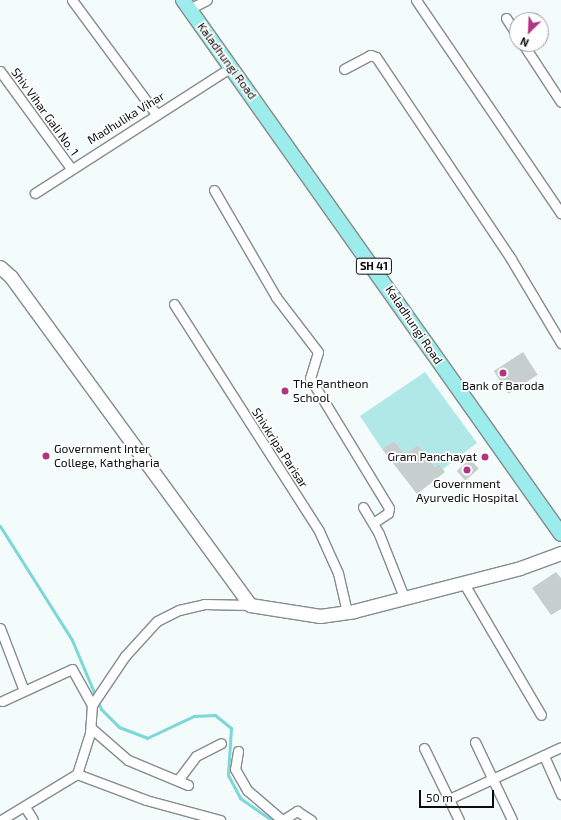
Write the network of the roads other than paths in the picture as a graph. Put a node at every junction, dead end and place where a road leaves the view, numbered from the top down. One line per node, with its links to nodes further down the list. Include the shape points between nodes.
1 (72, 0): 12 (street)
2 (207, 0): 4 (street)
3 (416, 0): 16 (street)
4 (186, 4): 8 (main road, Kaladhungi Road / SH 41)
5 (506, 18): 6 (street)
6 (509, 23)
7 (528, 52): 11 (street)
8 (231, 67): 12 (street, Madhulika Vihar); 22 (main road, Kaladhungi Road / SH 41)
9 (344, 69): 19 (street, via 370,55 376,57 511,259)
10 (0, 71): 13 (street, Shiv Vihar Gali No. 1)
11 (561, 102)
12 (156, 114): 13 (street, Madhulika Vihar)
13 (70, 167): 15 (street, Madhulika Vihar)
14 (214, 190): 21 (street, via 276,297 318,352 310,378 389,508 388,513)
15 (35, 193)
16 (561, 213)
17 (0, 267): 26 (street, via 11,277)
18 (174, 304): 27 (street, Shivkripa Parisar, via 319,531 338,574)
19 (561, 343)
20 (362, 506): 21 (street)
21 (373, 523): 25 (street)
22 (561, 534)
23 (561, 553): 24 (street)
24 (463, 582): 25 (street); 32 (street)
25 (404, 597): 27 (street)
26 (250, 605): 27 (street, via 320,616); 31 (street, via 204,604 179,610 157,621 141,635)
27 (347, 612)
28 (0, 628): 29 (street)
29 (24, 691): 30 (street); 31 (street, via 72,669)
30 (2, 701)
31 (92, 705): 33 (street)
32 (541, 715)
33 (92, 728): 40 (street); 42 (street, via 119,755)
34 (475, 742): 41 (street)
35 (221, 743): 42 (street, via 196,756)
36 (561, 747): 39 (street)
37 (424, 748): 45 (street)
38 (238, 751): 50 (street, via 235,769 246,790)
39 (544, 756): 41 (street); 44 (street)
40 (77, 774): 46 (street); 49 (street, via 146,800)
41 (493, 778): 45 (street); 53 (street)
42 (178, 780): 43 (street)
43 (188, 784)
44 (561, 794)
45 (449, 799): 52 (street)
46 (25, 807): 47 (street); 48 (street)
47 (2, 820)
48 (33, 820)
49 (220, 820)
50 (282, 820): 51 (street, via 297,811)
51 (311, 820)
52 (459, 820)
53 (512, 820)

